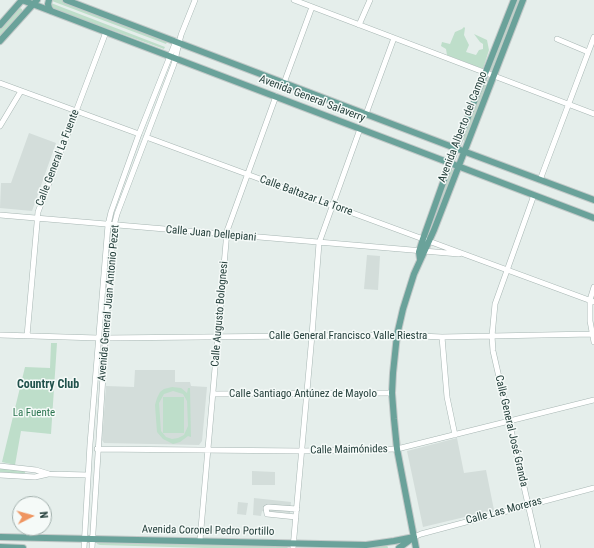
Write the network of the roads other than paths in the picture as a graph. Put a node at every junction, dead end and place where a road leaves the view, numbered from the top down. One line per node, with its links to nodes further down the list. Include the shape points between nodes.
1 (22, 0): 9 (main road, Avenida General Salaverry); 12 (main road)
2 (49, 0): 11 (main road)
3 (66, 0): 19 (main road, Avenida General Salaverry)
4 (195, 0): 19 (street, Avenida General Juan Antonio Pezet)
5 (294, 0): 10 (street)
6 (370, 0): 13 (street)
7 (514, 0): 22 (main road, Avenida Alberto del Campo)
8 (523, 0): 23 (main road, Avenida Alberto del Campo)
9 (35, 2): 11 (main road, Avenida General Salaverry); 18 (main road)
10 (312, 7): 13 (street); 25 (street)
11 (51, 11): 14 (main road, Avenida General Salaverry)
12 (0, 25)
13 (360, 25): 16 (street)
14 (106, 32): 21 (main road, Avenida General Salaverry); 29 (street, Calle General La Fuente)
15 (594, 37): 20 (street)
16 (394, 38): 22 (street); 30 (street)
17 (557, 39): 20 (street)
18 (0, 41)
19 (178, 42): 21 (street, Avenida General Juan Antonio Pezet); 25 (main road, Avenida General Salaverry)
20 (588, 52): 28 (street)
21 (172, 57): 27 (main road, Avenida General Salaverry); 34 (street, Avenida General Juan Antonio Pezet); 35 (street, Avenida General Juan Antonio Pezet)
22 (485, 73): 23 (street); 36 (main road, Avenida Alberto del Campo)
23 (494, 76): 28 (street); 37 (main road, Avenida Alberto del Campo)
24 (0, 83): 26 (street)
25 (284, 83): 30 (main road, Avenida General Salaverry)
26 (21, 91): 29 (street); 32 (street)
27 (276, 96): 33 (main road, Avenida General Salaverry); 40 (street, Calle Augusto Bolognesi)
28 (568, 104): 31 (street); 41 (street)
29 (76, 111): 34 (street); 46 (street, Calle General La Fuente, via 38,212)
30 (366, 114): 36 (main road, Avenida General Salaverry)
31 (594, 114)
32 (0, 126)
33 (360, 128): 38 (main road, Avenida General Salaverry); 44 (street)
34 (139, 134): 48 (street, Avenida General Juan Antonio Pezet)
35 (146, 137): 40 (street, Calle Baltazar La Torre); 49 (street, Avenida General Juan Antonio Pezet)
36 (455, 148): 37 (main road, Avenida General Salaverry); 38 (main road, Avenida Alberto del Campo)
37 (465, 152): 39 (main road, Avenida Alberto del Campo); 41 (main road, Avenida General Salaverry)
38 (450, 163): 39 (main road, Avenida General Salaverry); 51 (main road, Avenida Alberto del Campo)
39 (459, 166): 42 (main road, Avenida General Salaverry); 52 (main road, Avenida Alberto del Campo)
40 (248, 174): 44 (street, Calle Baltazar La Torre); 50 (street, Calle Augusto Bolognesi)
41 (540, 180): 43 (main road, Avenida General Salaverry)
42 (534, 195): 47 (main road, Avenida General Salaverry); 56 (street, Calle General José Granda)
43 (594, 200)
44 (332, 205): 51 (street, Calle Baltazar La Torre); 53 (street)
45 (0, 215): 46 (street, Calle Juan Dellepiani)
46 (38, 218): 48 (street, Calle Juan Dellepiani); 63 (street, Calle General La Fuente)
47 (594, 218)
48 (108, 225): 49 (street, Calle Juan Dellepiani); 67 (street, Avenida General Juan Antonio Pezet)
49 (114, 226): 50 (street, Calle Juan Dellepiani); 68 (street, Avenida General Juan Antonio Pezet)
50 (226, 235): 53 (street, Calle Juan Dellepiani); 65 (street, Calle Augusto Bolognesi)
51 (422, 239): 52 (street, Calle Baltazar La Torre); 54 (main road, Avenida Alberto del Campo)
52 (429, 241): 54 (main road, Avenida Alberto del Campo); 55 (street, Calle Baltazar La Torre)
53 (319, 243): 54 (street, Calle Juan Dellepiani); 61 (street)
54 (422, 252): 55 (street, Calle Baltazar La Torre); 62 (main road, Avenida Alberto del Campo)
55 (466, 255): 56 (street, Calle Baltazar La Torre)
56 (508, 270): 58 (street, Calle Baltazar La Torre); 64 (street, Calle General José Granda, via 495,304)
57 (594, 287): 58 (street)
58 (592, 301): 59 (street)
59 (592, 334): 64 (street, Calle General Francisco Valle Riestra); 69 (street)
60 (0, 335): 63 (street)
61 (312, 335): 62 (street, Calle General Francisco Valle Riestra); 65 (street, Calle General Francisco Valle Riestra); 72 (street)
62 (397, 335): 66 (street, Calle General Francisco Valle Riestra); 70 (main road, Avenida Alberto del Campo)
63 (27, 336): 67 (street)
64 (492, 336): 66 (street, Calle General Francisco Valle Riestra); 74 (street, Calle General José Granda, via 493,351)
65 (218, 337): 68 (street, Calle General Francisco Valle Riestra); 71 (street, Calle Augusto Bolognesi)
66 (442, 337): 75 (street, via 446,397)
67 (98, 338): 84 (street, Avenida General Juan Antonio Pezet)
68 (105, 338): 76 (street, Avenida General Juan Antonio Pezet)
69 (594, 342)
70 (392, 393): 72 (street, Calle Santiago Antúnez de Mayolo); 78 (main road, Avenida Alberto del Campo)
71 (213, 394): 72 (street, Calle Santiago Antúnez de Mayolo); 77 (street, Calle Augusto Bolognesi)
72 (306, 394): 79 (street)
73 (594, 400): 74 (street, Calle Maimónides)
74 (510, 422): 75 (street, Calle Maimónides); 87 (street, Calle General José Granda)
75 (455, 435): 78 (street, Calle Maimónides)
76 (97, 449): 77 (street, Calle Maimónides); 93 (street, Avenida General Juan Antonio Pezet)
77 (208, 449): 79 (street, Calle Maimónides); 94 (street, Calle Augusto Bolognesi)
78 (397, 449): 79 (street, Calle Maimónides); 91 (main road, Avenida Alberto del Campo)
79 (302, 451): 88 (street)
80 (0, 466): 81 (street)
81 (26, 469): 82 (street); 85 (street)
82 (49, 474): 84 (street); 85 (street)
83 (0, 475): 85 (street)
84 (88, 475): 92 (street, Avenida General Juan Antonio Pezet)
85 (25, 477)
86 (594, 488): 87 (street, Calle Las Moreras)
87 (528, 505): 91 (street, Calle Las Moreras); 105 (street, Calle General José Granda)
88 (297, 509): 89 (street); 89 (street, via 266,508 267,514)
89 (296, 517): 96 (street)
90 (2, 537): 92 (main road, Avenida Coronel Pedro Portillo); 98 (street)
91 (414, 537): 95 (main road, Avenida Coronel Pedro Portillo); 103 (main road); 104 (main road, Avenida Alberto del Campo)
92 (84, 539): 93 (main road, Avenida Coronel Pedro Portillo); 100 (street, Avenida General Juan Antonio Pezet)
93 (92, 539): 94 (main road, Avenida Coronel Pedro Portillo); 101 (street, Avenida General Juan Antonio Pezet)
94 (200, 540): 96 (main road, Avenida Coronel Pedro Portillo)
95 (385, 543): 96 (main road, Avenida Coronel Pedro Portillo); 102 (main road)
96 (294, 545)
97 (0, 547): 98 (main road)
98 (4, 548): 99 (main road)
99 (23, 548)
100 (84, 548)
101 (92, 548)
102 (391, 548)
103 (399, 548)
104 (416, 548)
105 (538, 548)

